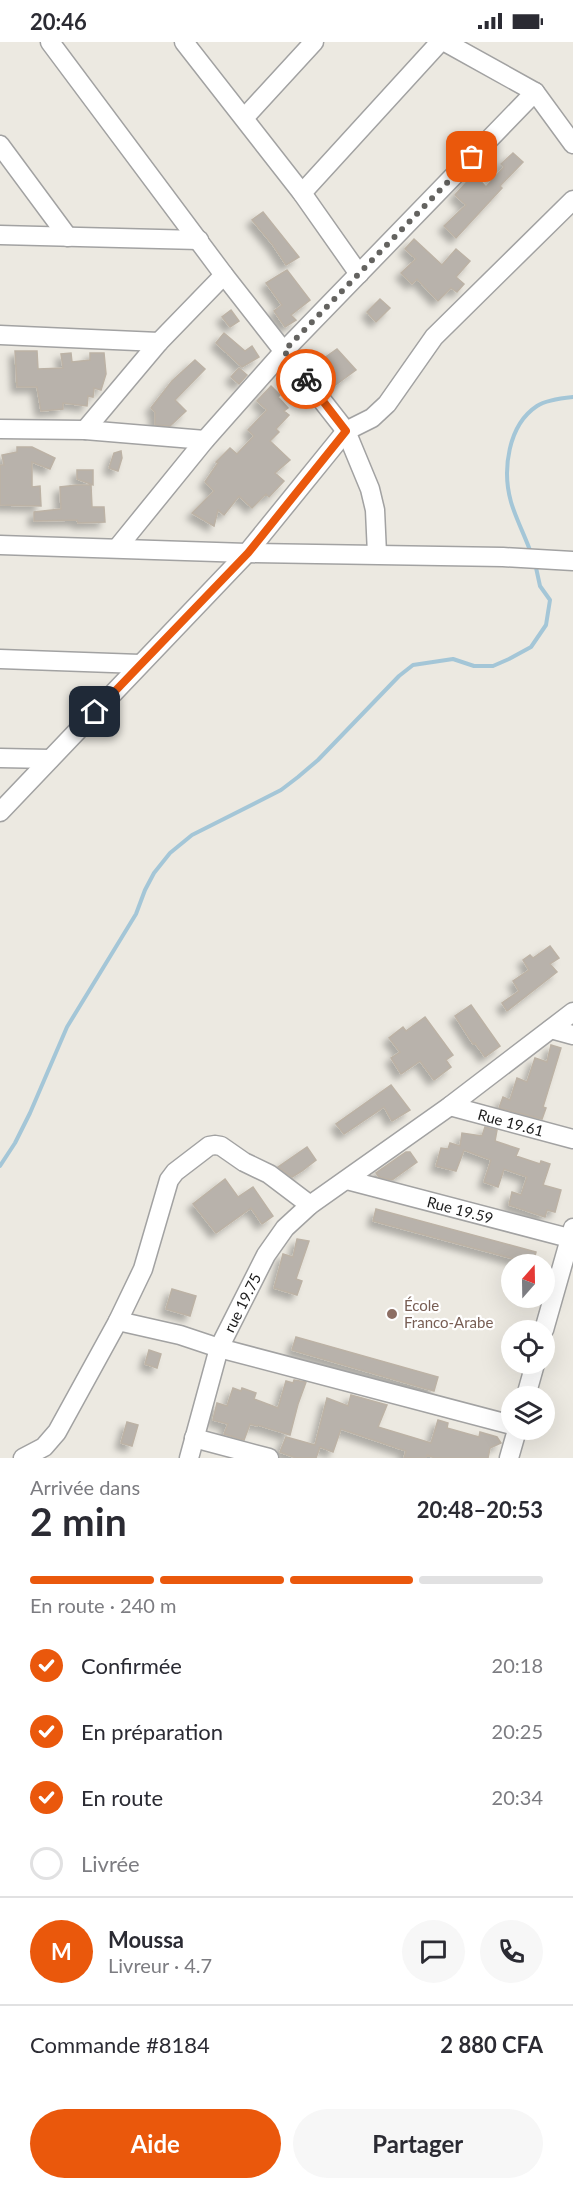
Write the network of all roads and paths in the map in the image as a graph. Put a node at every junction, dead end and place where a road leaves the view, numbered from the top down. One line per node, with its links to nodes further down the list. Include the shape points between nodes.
1 (50, 42): 14 (street)
2 (184, 42): 7 (street)
3 (314, 42): 7 (street)
4 (440, 42): 10 (street)
5 (445, 42): 6 (street)
6 (535, 92): 8 (street); 15 (street)
7 (245, 117): 10 (street)
8 (573, 144)
9 (0, 145): 13 (street)
10 (302, 193): 15 (street)
11 (573, 200): 22 (street, via 434,337 387,404 372,418)
12 (0, 235): 13 (street)
13 (68, 237): 14 (street)
14 (199, 240): 16 (street)
15 (359, 274): 19 (street)
16 (224, 275): 18 (street); 19 (street)
17 (0, 335): 18 (street)
18 (159, 342): 21 (street)
19 (284, 351): 22 (street); 23 (street)
20 (0, 429): 21 (street)
21 (85, 430): 23 (street)
22 (346, 431): 26 (street); 27 (street, via 370,489)
23 (205, 440): 25 (street)
24 (0, 545): 25 (street)
25 (118, 547): 26 (street)
26 (248, 553): 27 (street); 30 (street)
27 (377, 554): 28 (street)
28 (573, 561)
29 (0, 659): 30 (street)
30 (140, 664): 32 (street)
31 (0, 758): 32 (street)
32 (51, 759): 33 (street)
33 (0, 812)
34 (573, 1012): 35 (street, rue 19.75)
35 (551, 1029): 36 (street); 37 (street, rue 19.75)
36 (573, 1035)
37 (450, 1106): 38 (street, Rue 19.61); 39 (street, rue 19.75)
38 (573, 1139)
39 (347, 1180): 40 (street, rue 19.75); 41 (street, Rue 19.59)
40 (310, 1205): 43 (street, via 264,1171 221,1146 209,1146 170,1180 143,1269); 44 (street, rue 19.75, via 285,1228 266,1255)
41 (572, 1235): 42 (street)
42 (547, 1320)
43 (118, 1321): 44 (street); 48 (street, via 57,1432 44,1447)
44 (219, 1348): 45 (street); 46 (street, rue 19.75)
45 (501, 1422)
46 (194, 1438): 49 (street, rue 19.75); 50 (street)
47 (514, 1440): 51 (street)
48 (23, 1458)
49 (189, 1458)
50 (268, 1458)
51 (509, 1458)

